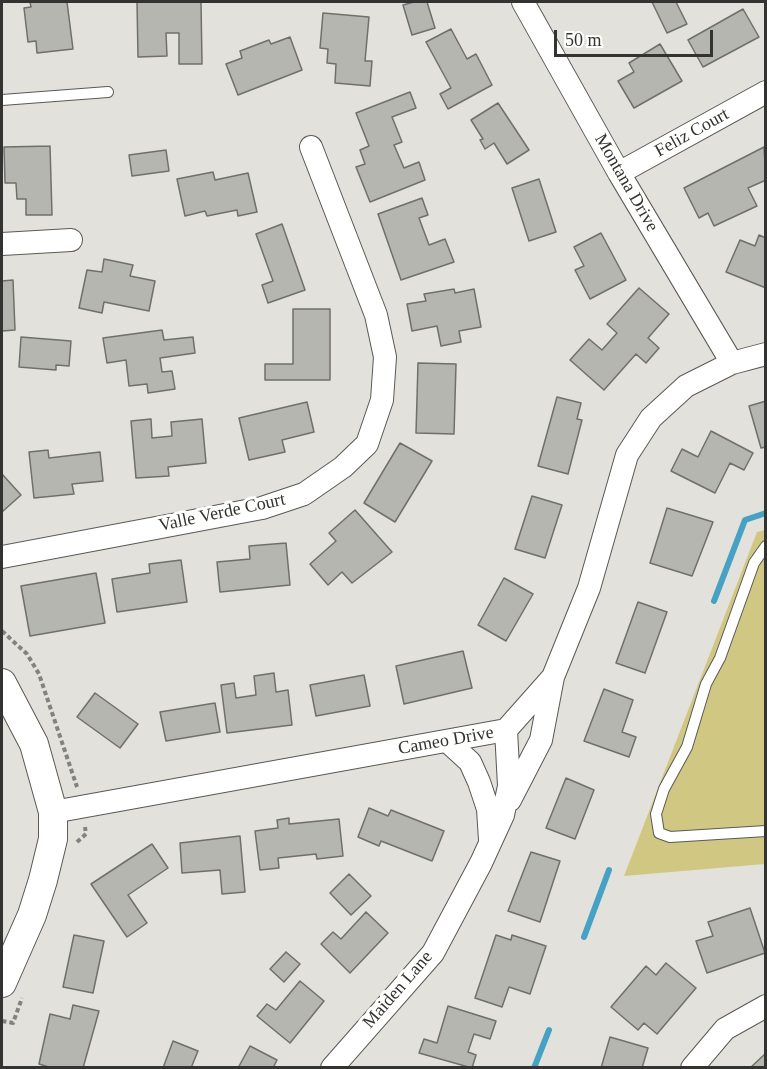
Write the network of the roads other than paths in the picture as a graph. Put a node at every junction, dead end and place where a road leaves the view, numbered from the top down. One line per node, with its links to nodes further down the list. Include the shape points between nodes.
1 (523, 2): 6 (street, Montana Drive)
2 (108, 92): 4 (lane)
3 (765, 92): 6 (street, Feliz Court)
4 (2, 100)
5 (311, 147): 12 (street, Valle Verde Court, via 376,315 385,357 382,400 367,444 343,467 304,494 262,508)
6 (619, 173): 10 (street, Montana Drive)
7 (71, 240): 8 (street)
8 (2, 244)
9 (765, 354): 10 (street, Cameo Drive)
10 (732, 363): 13 (street, Cameo Drive, via 686,386 651,418 627,454 589,588)
11 (765, 546): 19 (lane, via 754,563 720,658 706,684 687,747 664,789 656,814 659,833 669,837)
12 (2, 557)
13 (553, 677): 15 (street, Cameo Drive); 18 (street, Maiden Lane, via 541,740)
14 (2, 683): 17 (street, via 34,744)
15 (506, 730): 16 (street, Cameo Drive); 18 (street, Maiden Lane, via 509,786)
16 (447, 741): 17 (street, Cameo Drive); 20 (street, via 470,762 479,782 488,809)
17 (53, 812): 21 (street, via 53,838 43,880)
18 (503, 814): 20 (street, Maiden Lane)
19 (765, 831)
20 (490, 844): 23 (street, Maiden Lane, via 433,953)
21 (2, 983)
22 (765, 1006): 24 (street, via 725,1029)
23 (332, 1068)
24 (692, 1068)

